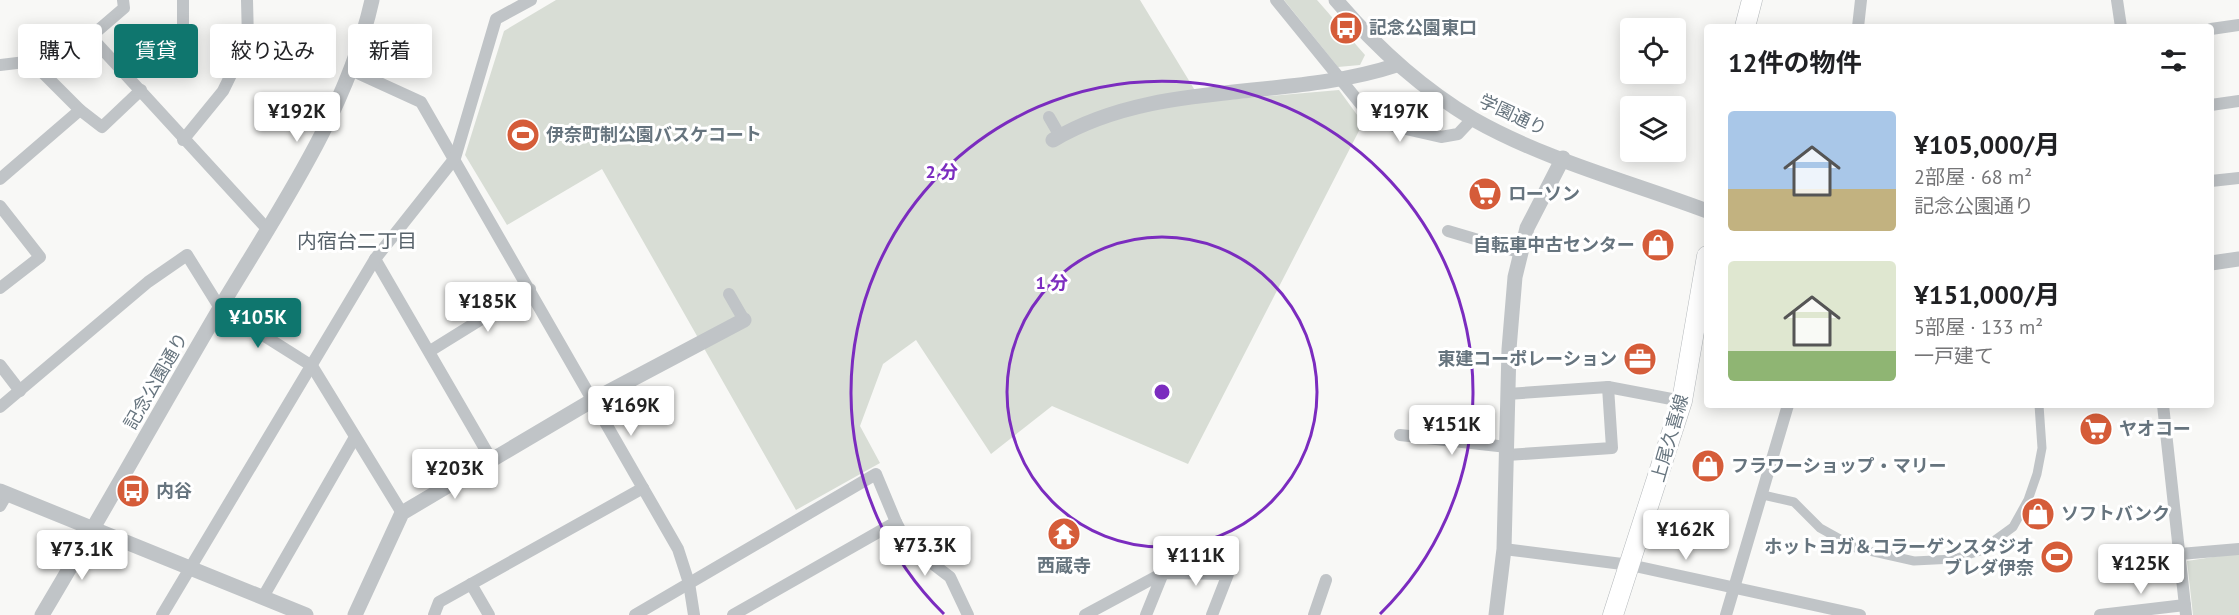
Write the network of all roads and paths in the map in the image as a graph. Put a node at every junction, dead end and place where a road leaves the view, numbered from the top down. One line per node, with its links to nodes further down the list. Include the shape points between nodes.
1 (123, 0): 17 (street, via 124,8)
2 (183, 0): 11 (street)
3 (247, 0): 34 (street, via 248,40 224,91)
4 (372, 0): 12 (street, 記念公園通り)
5 (531, 0): 35 (street, via 495,19)
6 (1276, 0): 26 (street)
7 (1336, 0): 22 (street, 学園通り)
8 (1752, 0): 13 (main road)
9 (1861, 0): 14 (street)
10 (2117, 0): 15 (street)
11 (183, 24)
12 (365, 24)
13 (1746, 24)
14 (1858, 24)
15 (2121, 24)
16 (2239, 25): 18 (street)
17 (102, 29)
18 (2214, 29)
19 (102, 49): 27 (street)
20 (18, 62): 21 (street)
21 (0, 65)
22 (1397, 65): 26 (street); 32 (street, 学園通り)
23 (348, 76): 42 (street, 記念公園通り)
24 (48, 78): 30 (street)
25 (369, 78): 35 (street, via 422,102)
26 (1341, 80): 32 (street, via 1372,118 1397,127 1441,136 1458,134); 33 (street, via 1180,96 1094,119)
27 (141, 90): 30 (street, via 102,127); 34 (street)
28 (2239, 101): 29 (street)
29 (2214, 105)
30 (80, 110): 37 (street)
31 (1049, 117): 33 (street)
32 (1473, 118): 36 (street, 学園通り)
33 (1056, 138)
34 (183, 140): 42 (street)
35 (455, 158): 45 (street); 50 (street)
36 (1563, 158): 41 (street, 学園通り); 44 (street, via 1539,202)
37 (0, 178)
38 (2239, 178): 39 (street)
39 (2214, 181)
40 (0, 206): 49 (street, via 40,257)
41 (1704, 210)
42 (268, 230): 52 (street, 記念公園通り)
43 (1448, 231): 44 (street)
44 (1519, 252): 59 (street)
45 (375, 259): 54 (street); 56 (street)
46 (2239, 259): 47 (street)
47 (2214, 263)
48 (1704, 273): 61 (main road, 上尾久喜線)
49 (0, 288)
50 (530, 289): 54 (street); 60 (street)
51 (729, 294): 53 (street)
52 (220, 308): 56 (street); 58 (street, via 187,255 148,282); 75 (street, 記念公園通り)
53 (744, 320): 60 (street)
54 (430, 351): 69 (street)
55 (0, 364): 58 (street)
56 (312, 366): 67 (street); 80 (street)
57 (1608, 387): 59 (street); 61 (street); 68 (street, via 1612,448)
58 (20, 391): 62 (street)
59 (1507, 394): 68 (street)
60 (592, 400): 69 (street); 70 (street)
61 (1682, 401): 79 (main road, 上尾久喜線)
62 (0, 407)
63 (1787, 408): 71 (street)
64 (2039, 408): 71 (street, via 2042,448 2028,500 2013,527 1980,551 1954,558 1914,561 1856,548 1820,528 1794,502)
65 (2163, 408): 78 (street)
66 (1400, 435): 68 (street)
67 (356, 437): 73 (street); 86 (street)
68 (1507, 451): 76 (street)
69 (491, 459): 73 (street)
70 (643, 488): 83 (street, via 678,549); 84 (street)
71 (1763, 495): 85 (street)
72 (2, 497): 75 (street)
73 (402, 513): 93 (street)
74 (896, 522): 83 (street, via 876,474); 98 (street); 99 (street, via 908,545 950,577)
75 (93, 529): 80 (street); 90 (street, 記念公園通り)
76 (1504, 549): 79 (street); 103 (street)
77 (2239, 549): 78 (street)
78 (2180, 554): 87 (street)
79 (1630, 565): 85 (street); 104 (main road, 上尾久喜線)
80 (190, 567): 86 (street); 91 (street)
81 (1163, 573): 89 (street); 100 (street); 101 (street, via 1228,574)
82 (1326, 580): 102 (street)
83 (689, 583): 96 (street); 97 (street)
84 (471, 584): 94 (street, via 439,602); 95 (street)
85 (1736, 587): 88 (street); 105 (street)
86 (263, 597): 92 (street)
87 (2186, 610): 107 (street)
88 (1824, 611): 106 (street)
89 (1092, 613)
90 (42, 615)
91 (162, 615)
92 (306, 615)
93 (355, 615)
94 (434, 615)
95 (489, 615)
96 (634, 615)
97 (694, 615)
98 (733, 615)
99 (968, 615)
100 (1146, 615)
101 (1212, 615)
102 (1314, 615)
103 (1496, 615)
104 (1613, 615)
105 (1726, 615)
106 (1860, 615)
107 (2100, 615)

